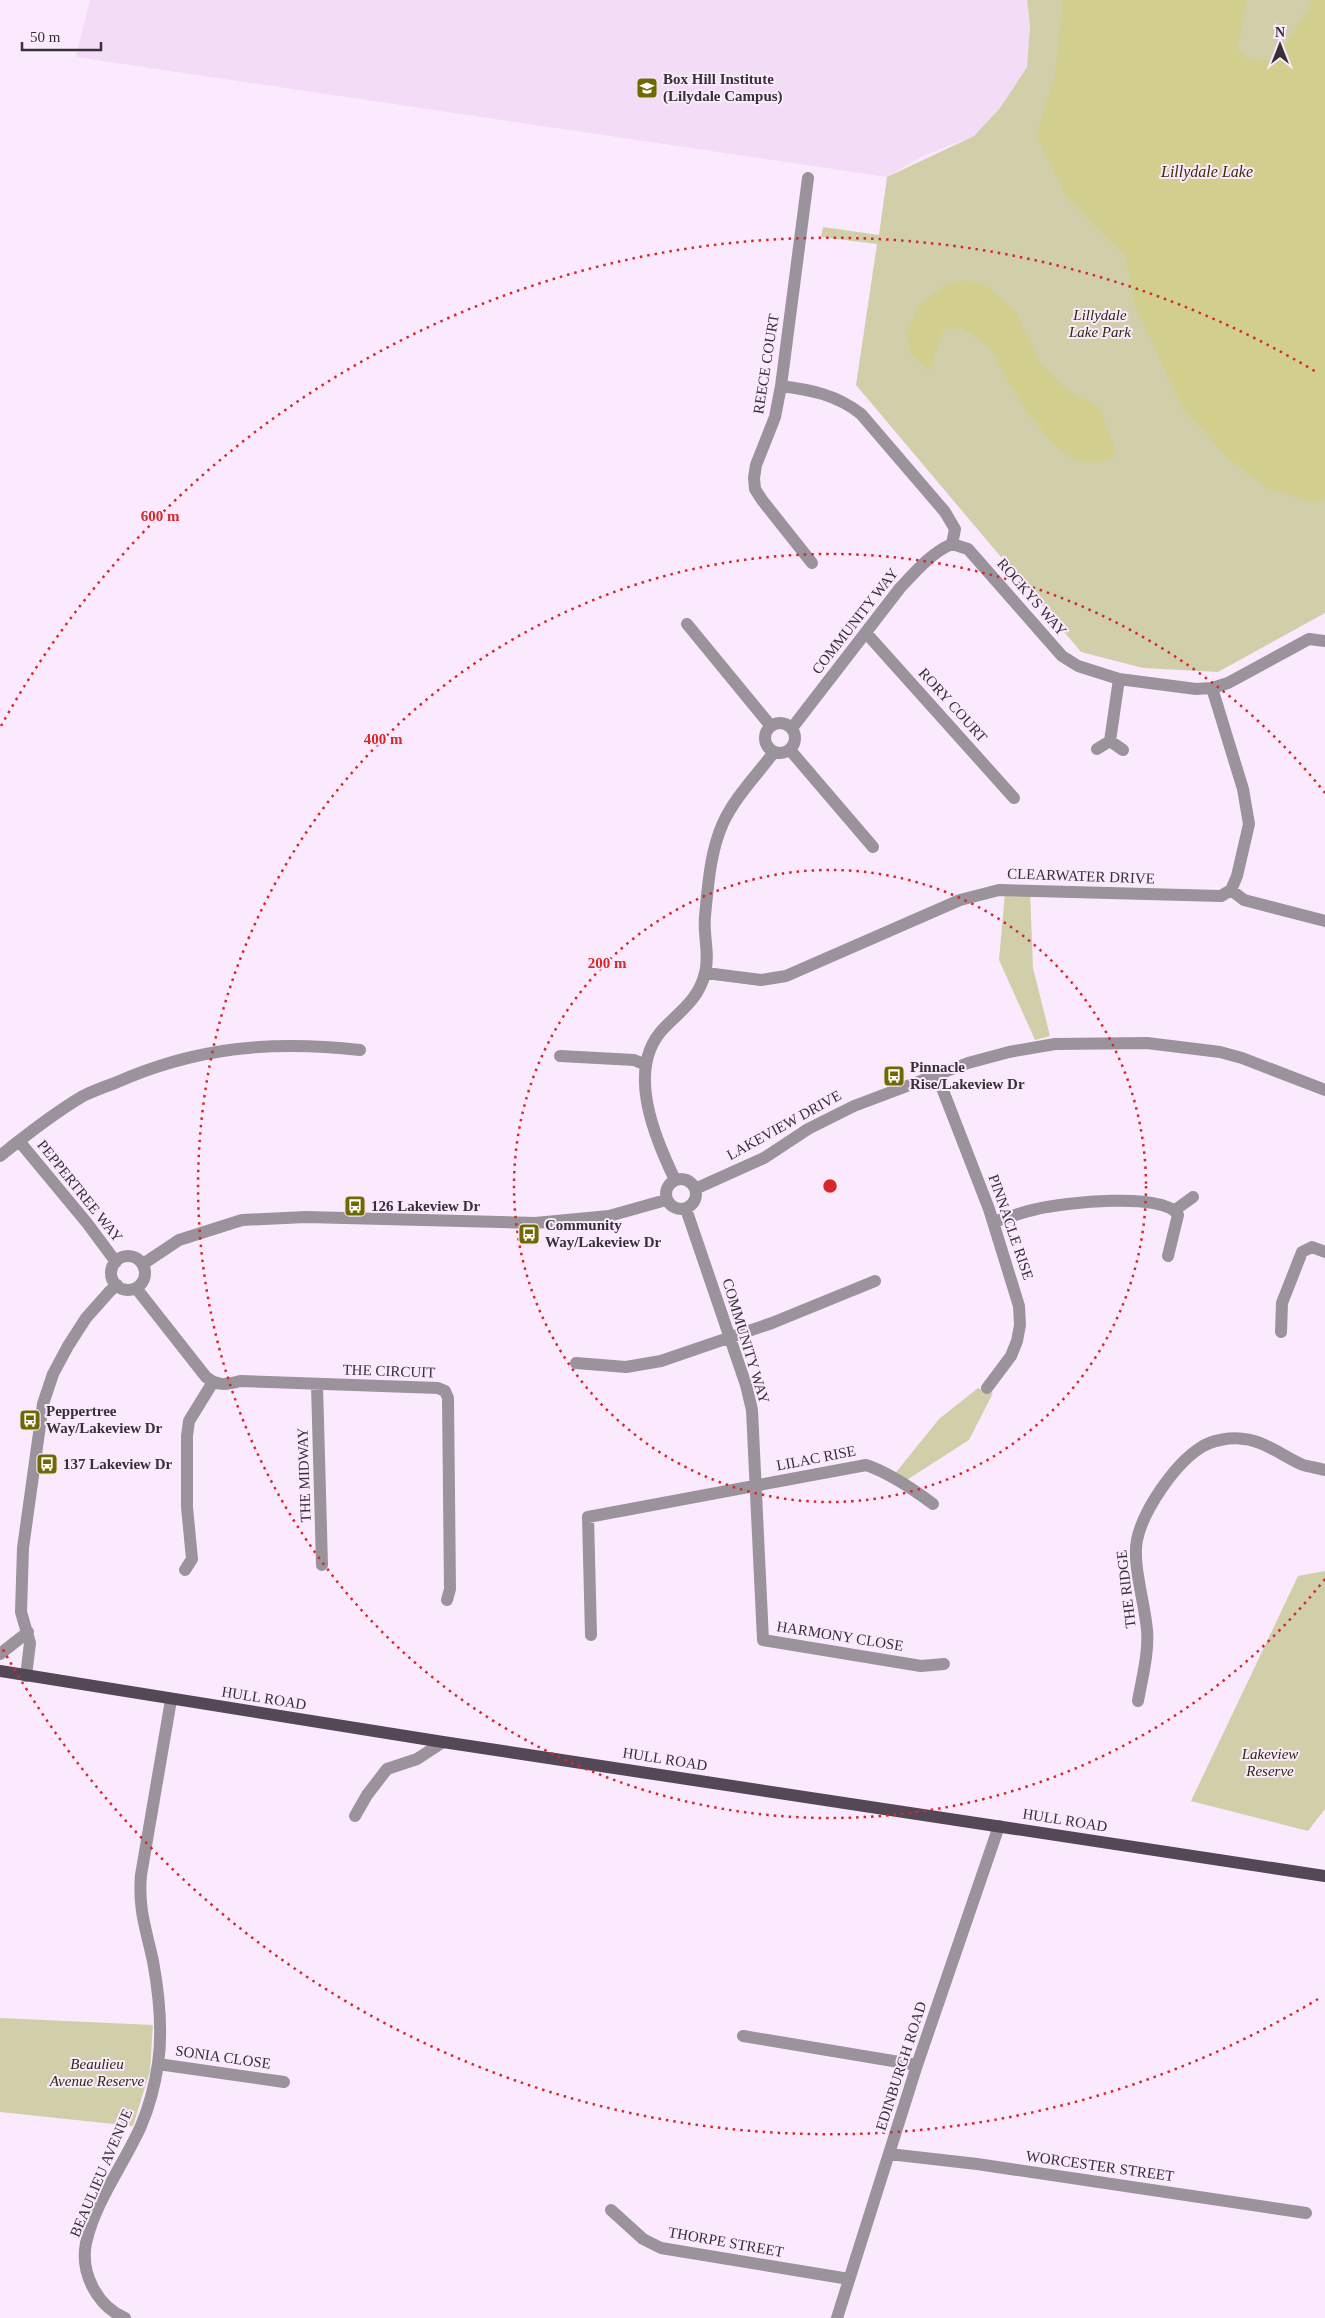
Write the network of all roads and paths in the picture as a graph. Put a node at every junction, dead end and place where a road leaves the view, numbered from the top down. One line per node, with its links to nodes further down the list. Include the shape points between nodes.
1 (808, 178): 2 (street, REECE COURT)
2 (781, 386): 3 (street, via 830,395 861,414 945,512 954,529); 4 (street, REECE COURT, via 776,417 756,465 755,489)
3 (952, 544): 6 (street, COMMUNITY WAY, via 943,547 913,574); 8 (street, ROCKYS WAY, via 968,549 1062,656 1078,666)
4 (812, 563)
5 (686, 624): 10 (street)
6 (867, 634): 11 (street, COMMUNITY WAY); 17 (street, RORY COURT)
7 (1325, 641): 9 (street, ROCKYS WAY, via 1309,639 1228,683)
8 (1119, 679): 9 (street, ROCKYS WAY, via 1196,689); 12 (street)
9 (1212, 688): 19 (street, via 1243,789 1249,824)
10 (770, 725): 11 (street, via 786,723); 16 (street, via 764,734 766,745)
11 (792, 728): 14 (street, via 796,735)
12 (1110, 741): 13 (street); 15 (street)
13 (1097, 749)
14 (790, 750): 16 (street); 18 (street)
15 (1123, 750)
16 (774, 752): 21 (street, via 731,808 717,841 705,919)
17 (1014, 798)
18 (873, 847)
19 (1231, 890): 20 (street, via 1244,900); 21 (street, CLEARWATER DRIVE, via 1221,896 1200,896 999,890 960,900 786,976 761,980)
20 (1325, 920)
21 (706, 973): 24 (street, via 696,996 656,1039)
22 (360, 1050): 27 (street, via 322,1046 252,1046 188,1058 140,1071 84,1096)
23 (560, 1056): 24 (street, via 634,1060)
24 (646, 1065): 29 (street, via 645,1086 655,1137)
25 (937, 1075): 26 (street, LAKEVIEW DRIVE, via 1009,1052 1054,1044 1147,1043 1242,1058); 30 (street, LAKEVIEW DRIVE, via 838,1113 764,1158); 35 (street, PINNACLE RISE)
26 (1325, 1090)
27 (19, 1141): 28 (street); 38 (street, PEPPERTREE WAY)
28 (0, 1156)
29 (675, 1180): 30 (street, via 686,1180); 32 (street, via 667,1188)
30 (695, 1189): 33 (street, via 694,1202)
31 (1193, 1197): 34 (street)
32 (666, 1200): 33 (street, via 675,1209); 39 (street, via 609,1216 536,1224 306,1217 242,1220 179,1240)
33 (686, 1209): 44 (street, COMMUNITY WAY)
34 (1175, 1210): 35 (street, via 1155,1204 1100,1201 1036,1209); 37 (street, via 1177,1222)
35 (993, 1222): 48 (street, PINNACLE RISE, via 1014,1285 1020,1325 1011,1356)
36 (1325, 1252): 43 (street, via 1312,1248 1302,1252 1282,1303)
37 (1168, 1256)
38 (116, 1262): 39 (street, via 130,1256); 41 (street, via 112,1276)
39 (143, 1264): 42 (street, via 145,1275)
40 (875, 1282): 44 (street)
41 (117, 1285): 42 (street, via 126,1290); 55 (street, via 86,1318 68,1346 42,1404 23,1548 21,1612)
42 (136, 1288): 46 (street)
43 (1281, 1332)
44 (730, 1337): 45 (street, via 661,1361 626,1366); 50 (street, COMMUNITY WAY, via 752,1410)
45 (576, 1363)
46 (213, 1382): 47 (street, THE CIRCUIT); 53 (street, via 189,1421 186,1436 192,1560)
47 (317, 1385): 52 (street, THE MIDWAY); 54 (street, THE CIRCUIT, via 438,1388 445,1391 448,1398 450,1590)
48 (987, 1388)
49 (1325, 1470): 62 (street, THE RIDGE, via 1305,1466 1264,1444 1244,1438 1202,1446 1184,1461 1161,1490 1136,1540 1137,1568 1148,1632)
50 (755, 1486): 51 (street, LILAC RISE, via 866,1465); 56 (street, LILAC RISE, via 588,1517); 58 (street, HARMONY CLOSE, via 764,1640 921,1666)
51 (933, 1504)
52 (322, 1565)
53 (185, 1570)
54 (447, 1600)
55 (28, 1632): 57 (street); 60 (street)
56 (591, 1635)
57 (0, 1654)
58 (944, 1664)
59 (0, 1671): 60 (main road, HULL ROAD)
60 (26, 1676): 61 (main road, HULL ROAD)
61 (172, 1700): 63 (main road, HULL ROAD); 68 (street, BEAULIEU AVENUE, via 139,1898 157,1988)
62 (1138, 1701)
63 (443, 1742): 64 (street, via 417,1759 387,1769 366,1795); 65 (main road, HULL ROAD)
64 (355, 1816)
65 (999, 1826): 66 (main road, HULL ROAD); 69 (street, EDINBURGH ROAD)
66 (1325, 1876)
67 (743, 2036): 69 (street)
68 (158, 2064): 70 (street, SONIA CLOSE); 75 (street, BEAULIEU AVENUE, via 141,2125 99,2210 85,2252 90,2282 97,2296 115,2314)
69 (916, 2065): 71 (street, EDINBURGH ROAD)
70 (284, 2082)
71 (889, 2154): 73 (street, WORCESTER STREET, via 978,2164); 74 (street, EDINBURGH ROAD)
72 (611, 2210): 74 (street, THORPE STREET, via 643,2239 661,2248)
73 (1306, 2213)
74 (849, 2279): 76 (street, EDINBURGH ROAD)
75 (125, 2318)
76 (838, 2318)

